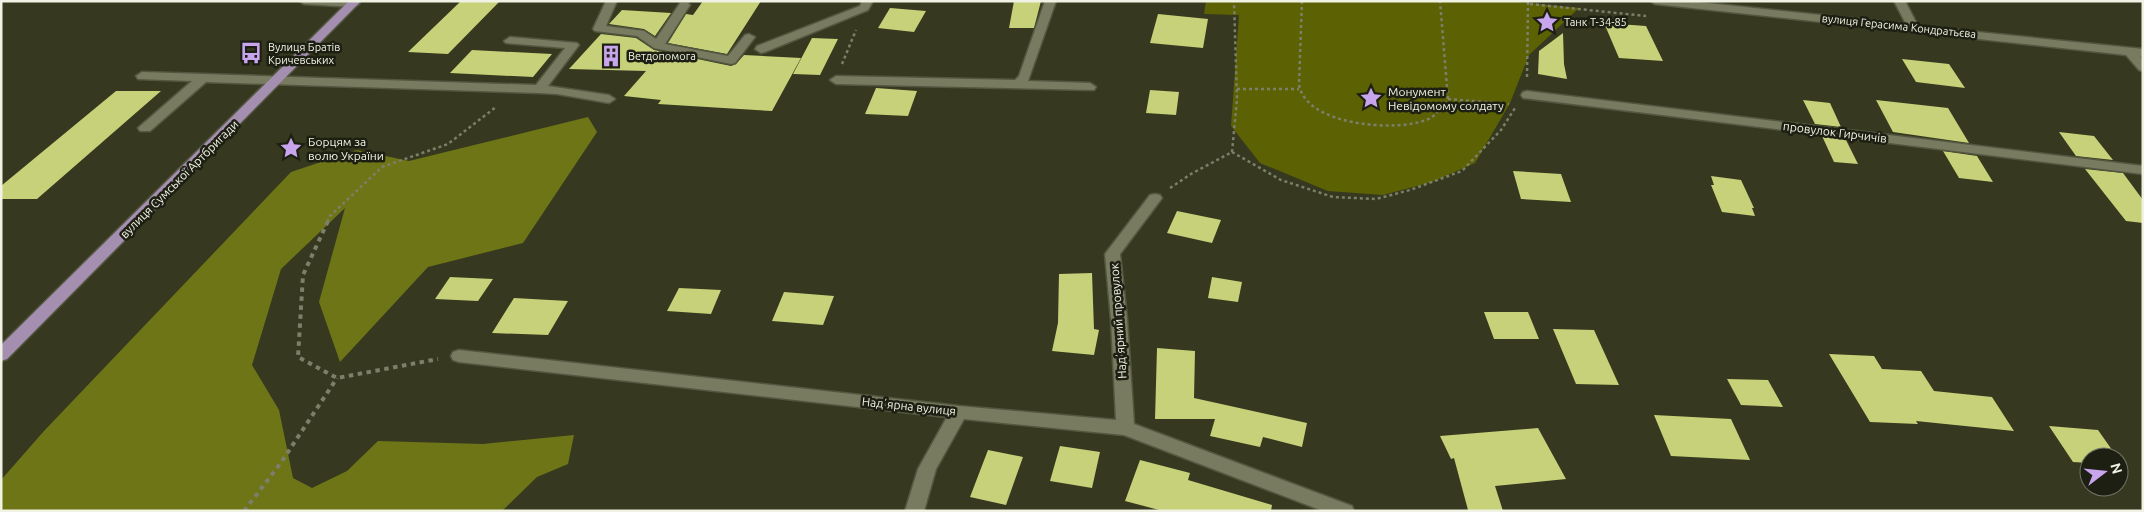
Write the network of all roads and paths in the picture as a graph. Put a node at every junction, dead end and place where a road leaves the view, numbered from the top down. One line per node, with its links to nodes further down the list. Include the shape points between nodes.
1 (304, 1): 10 (street)
2 (612, 1): 16 (street, via 599,29 640,33)
3 (1051, 1): 25 (street, via 1025,77)
4 (1234, 1): 28 (path)
5 (1302, 1): 29 (path)
6 (1440, 1): 32 (path)
7 (1528, 1): 30 (path)
8 (1655, 1): 13 (street, вулиця Герасима Кондратьєва)
9 (1899, 1): 13 (street)
10 (354, 2): 23 (main road, вулиця Сумської Артбригади)
11 (684, 5): 16 (street)
12 (866, 5): 17 (street); 24 (path)
13 (1913, 27): 18 (street, вулиця Герасима Кондратьєва)
14 (749, 37): 16 (street, via 731,60)
15 (510, 41): 27 (street, via 573,45)
16 (658, 46)
17 (761, 49)
18 (2128, 51): 19 (street, вулиця Герасима Кондратьєва); 20 (street)
19 (2143, 53)
20 (2143, 67)
21 (142, 76): 22 (street)
22 (203, 78): 23 (street); 34 (street)
23 (277, 80): 27 (street); 39 (main road, вулиця Сумської Артбригади)
24 (836, 80): 25 (street)
25 (1018, 84): 26 (street)
26 (1090, 88)
27 (539, 89): 31 (street)
28 (1237, 89): 29 (path); 35 (path)
29 (1299, 89): 32 (path, via 1309,102 1327,114 1377,126 1403,126 1425,121 1441,111)
30 (1527, 95): 36 (street, провулок Гирчичів)
31 (609, 99)
32 (1448, 100): 35 (path, via 1517,104 1501,130 1462,170 1376,199 1333,197 1282,180)
33 (504, 104): 41 (path, via 448,144 382,167 330,216 303,275 298,357)
34 (145, 128)
35 (1232, 152): 37 (path)
36 (2143, 170)
37 (1191, 174)
38 (1155, 198): 43 (street, Надʼярний провулок, via 1112,254)
39 (1, 356)
40 (459, 356): 41 (path); 42 (street, Надʼярна вулиця)
41 (337, 378): 44 (path, via 280,464)
42 (959, 412): 43 (street, Надʼярна вулиця); 45 (street, via 927,469)
43 (1125, 428): 46 (street, Надʼярна вулиця)
44 (244, 511)
45 (914, 511)
46 (1346, 511)

